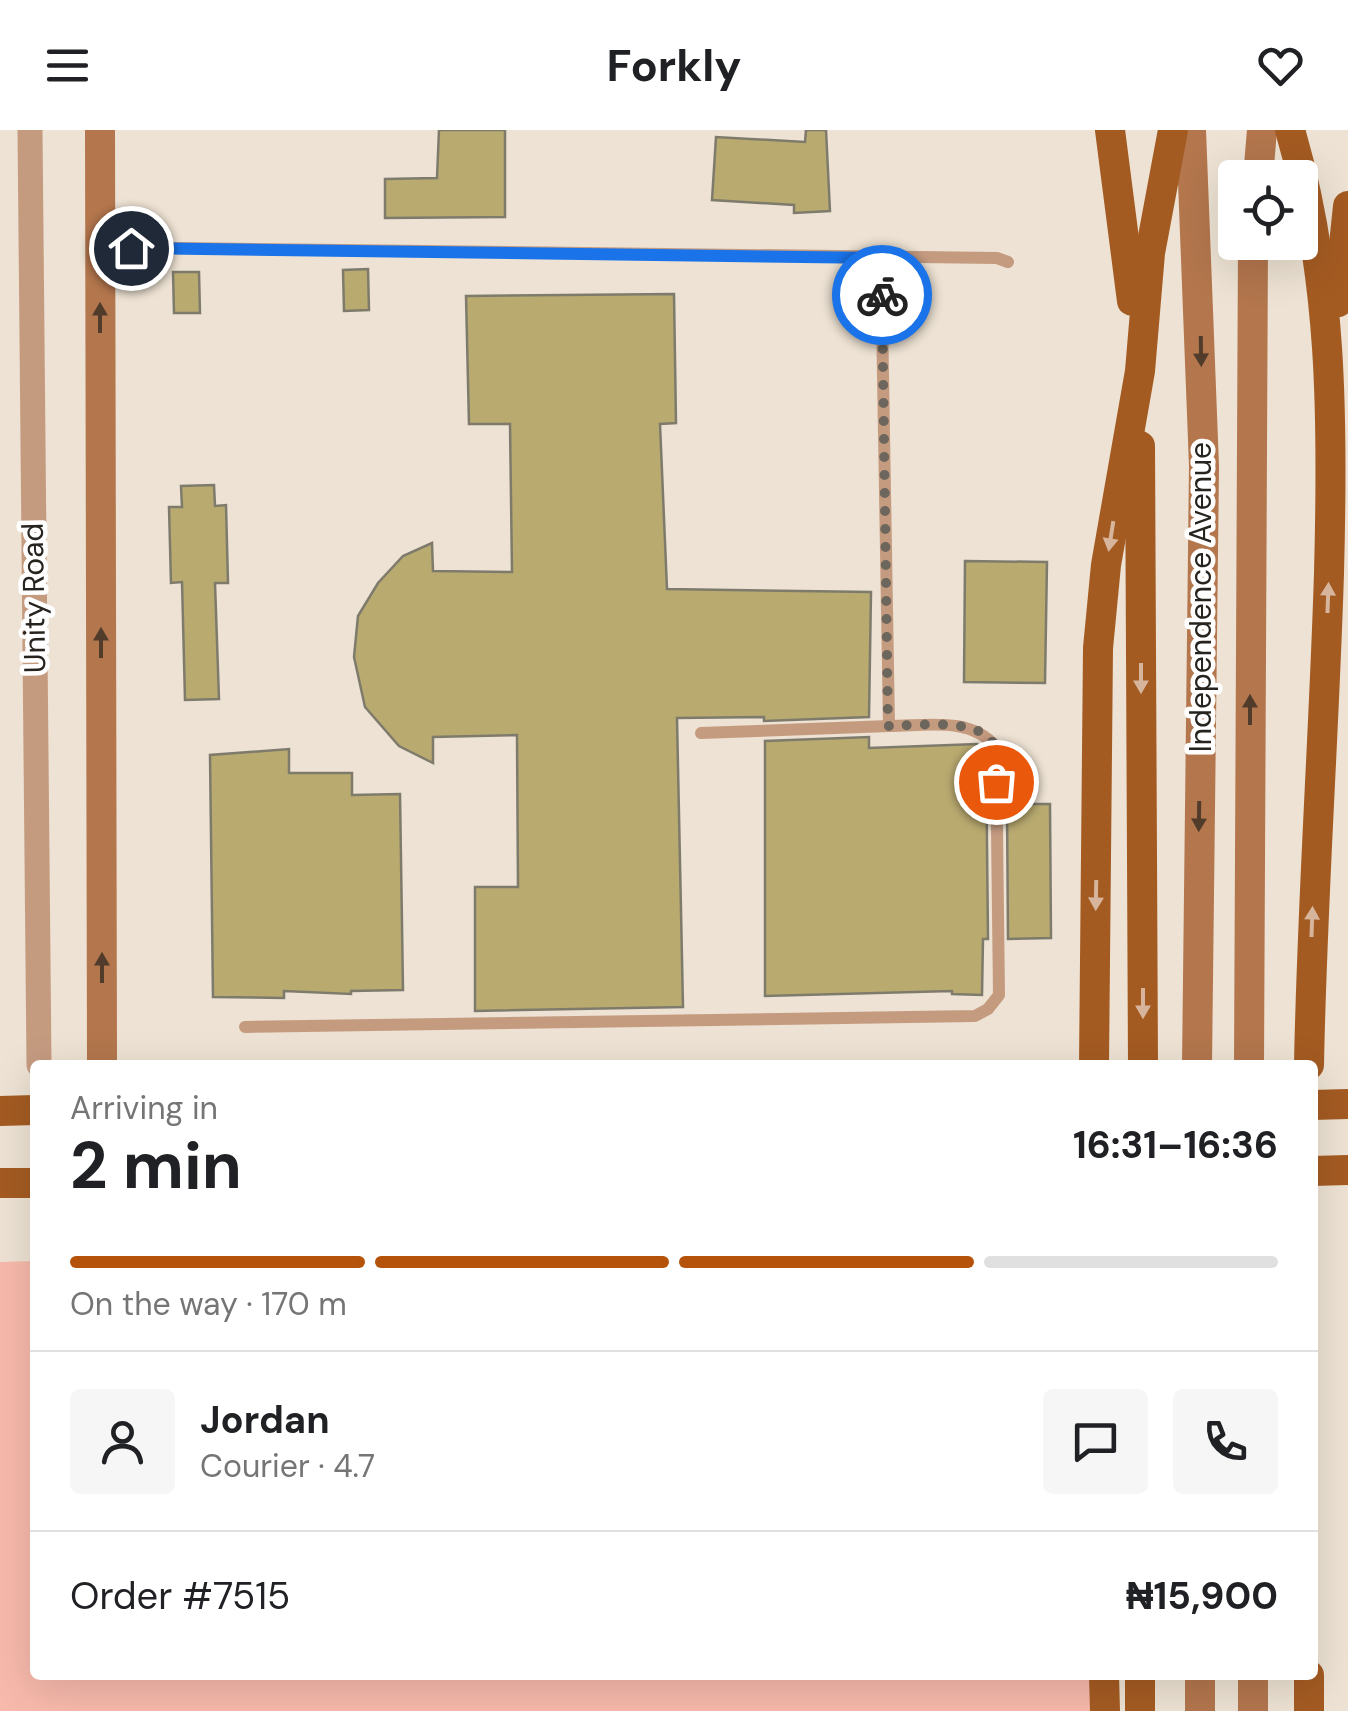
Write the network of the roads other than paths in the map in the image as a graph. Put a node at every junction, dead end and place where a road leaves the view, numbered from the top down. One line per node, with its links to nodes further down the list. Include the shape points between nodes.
1 (30, 130): 20 (street, Unity Road)
2 (100, 130): 11 (main road)
3 (1110, 130): 12 (main road)
4 (1173, 130): 12 (main road)
5 (1191, 130): 24 (main road, Independence Avenue, one-way to 24, via 1204,466)
6 (1262, 130): 8 (main road)
7 (1290, 130): 10 (main road)
8 (1260, 160)
9 (1348, 206): 10 (main road)
10 (1331, 244): 26 (main road, one-way to 10, via 1325,729)
11 (100, 247): 13 (lane); 21 (main road, one-way to 11)
12 (1139, 252): 16 (main road)
13 (882, 258): 15 (lane); 17 (lane)
14 (1253, 260): 25 (main road, Independence Avenue, one-way to 14)
15 (1008, 262)
16 (1140, 371): 22 (main road, one-way to 22, via 1098,648); 23 (main road, Independence Avenue, one-way to 23)
17 (888, 726): 18 (lane); 19 (lane, via 967,726 984,732 996,747 999,996 974,1016)
18 (701, 733)
19 (244, 1028)
20 (39, 1060)
21 (102, 1060)
22 (1094, 1060)
23 (1143, 1060)
24 (1197, 1060)
25 (1249, 1060)
26 (1309, 1060)
27 (0, 1110): 28 (main road)
28 (30, 1110)
29 (0, 1183): 30 (main road)
30 (30, 1183)
31 (1104, 1680): 36 (main road)
32 (1140, 1680): 37 (main road)
33 (1200, 1680): 38 (main road)
34 (1253, 1680): 39 (main road)
35 (1308, 1680): 40 (main road)
36 (1105, 1711)
37 (1140, 1711)
38 (1200, 1711)
39 (1253, 1711)
40 (1309, 1711)

